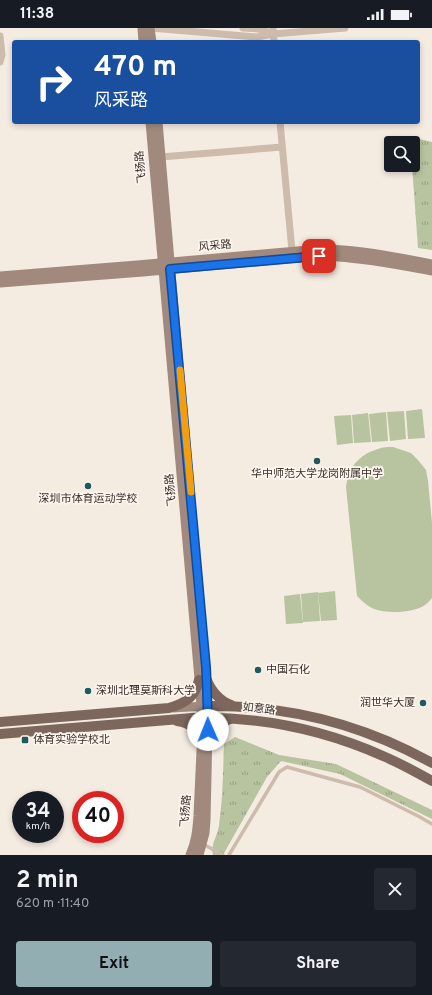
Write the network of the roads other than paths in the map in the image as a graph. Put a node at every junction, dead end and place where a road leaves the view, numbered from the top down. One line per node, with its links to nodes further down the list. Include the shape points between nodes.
1 (142, 28): 7 (street)
2 (151, 28): 5 (street, via 257,37); 8 (street)
3 (243, 28): 5 (street)
4 (345, 28): 5 (street)
5 (273, 31)
6 (0, 36): 9 (street)
7 (143, 40)
8 (152, 40)
9 (0, 62)
10 (150, 124): 17 (street, 飞扬路)
11 (158, 124): 14 (street, 飞扬路)
12 (280, 124): 13 (street)
13 (282, 147): 14 (street); 15 (street)
14 (161, 157): 17 (street, 飞扬路)
15 (292, 251): 16 (street, 风采路, via 353,250); 17 (street, 风采路)
16 (432, 264)
17 (166, 266): 18 (street, 风采路, via 319,256 368,259); 19 (street, 风采路); 20 (street, 风采路); 21 (street, 飞扬路)
18 (432, 271)
19 (0, 276)
20 (0, 283)
21 (203, 679): 22 (street, 飞扬路); 23 (main road, via 216,696); 24 (main road, via 191,697)
22 (204, 706): 23 (main road, 如意路); 24 (street, 如意路); 25 (street, 飞扬路)
23 (235, 706): 31 (main road, 如意路, via 328,720 391,742)
24 (169, 708): 28 (main road, 如意路)
25 (205, 718): 26 (main road, 如意路); 27 (main road, 如意路); 30 (street, 飞扬路)
26 (233, 718): 30 (main road, via 216,727); 32 (main road, 如意路, via 280,724 346,742 396,762)
27 (171, 720): 29 (main road, 如意路); 30 (main road, via 180,721 194,728)
28 (0, 722)
29 (0, 734)
30 (205, 743): 34 (street, 飞扬路, via 206,820); 35 (street, 飞扬路, via 197,829)
31 (432, 763)
32 (432, 781)
33 (432, 824): 38 (lane, via 360,787 287,767 279,772)
34 (202, 844): 36 (street, 飞扬路); 37 (lane)
35 (190, 855)
36 (199, 855)
37 (222, 855)
38 (229, 855)

